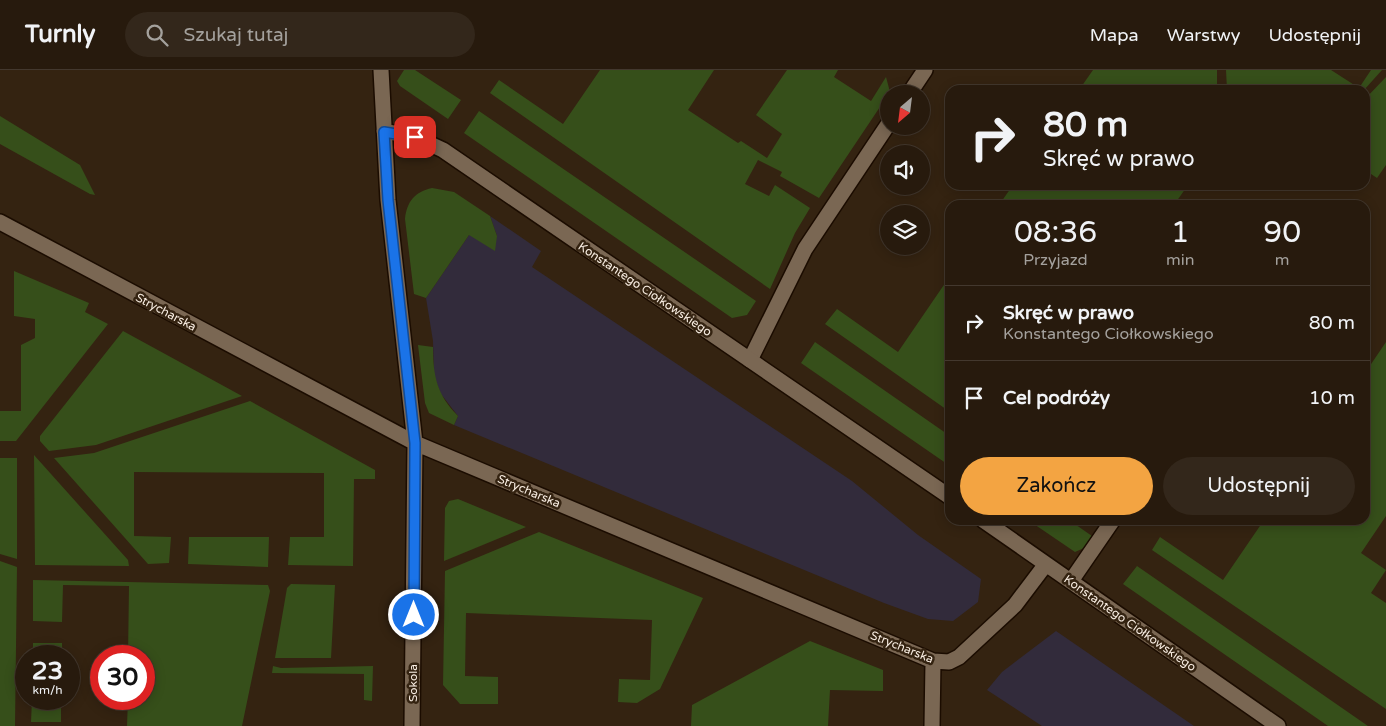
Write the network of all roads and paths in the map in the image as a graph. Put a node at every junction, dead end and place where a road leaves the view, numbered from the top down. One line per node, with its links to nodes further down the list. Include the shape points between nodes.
1 (381, 70): 4 (street)
2 (925, 70): 3 (street)
3 (915, 85)
4 (384, 132): 7 (street, Konstantego Ciołkowskiego, via 415,137 444,150); 8 (street, Sokola, via 388,200)
5 (881, 135): 7 (street, via 805,249)
6 (0, 222): 8 (street, Strycharska)
7 (750, 360): 9 (street, Konstantego Ciołkowskiego)
8 (415, 443): 14 (street, Strycharska); 15 (street, Sokola)
9 (945, 495)
10 (989, 525): 12 (street, Konstantego Ciołkowskiego)
11 (1110, 525): 13 (street)
12 (1046, 564): 13 (street, Konstantego Ciołkowskiego); 14 (street, Strycharska, via 1015,605 959,657 949,662)
13 (1071, 581): 17 (street, Konstantego Ciołkowskiego)
14 (933, 662): 16 (street)
15 (412, 726)
16 (932, 726)
17 (1278, 726)

